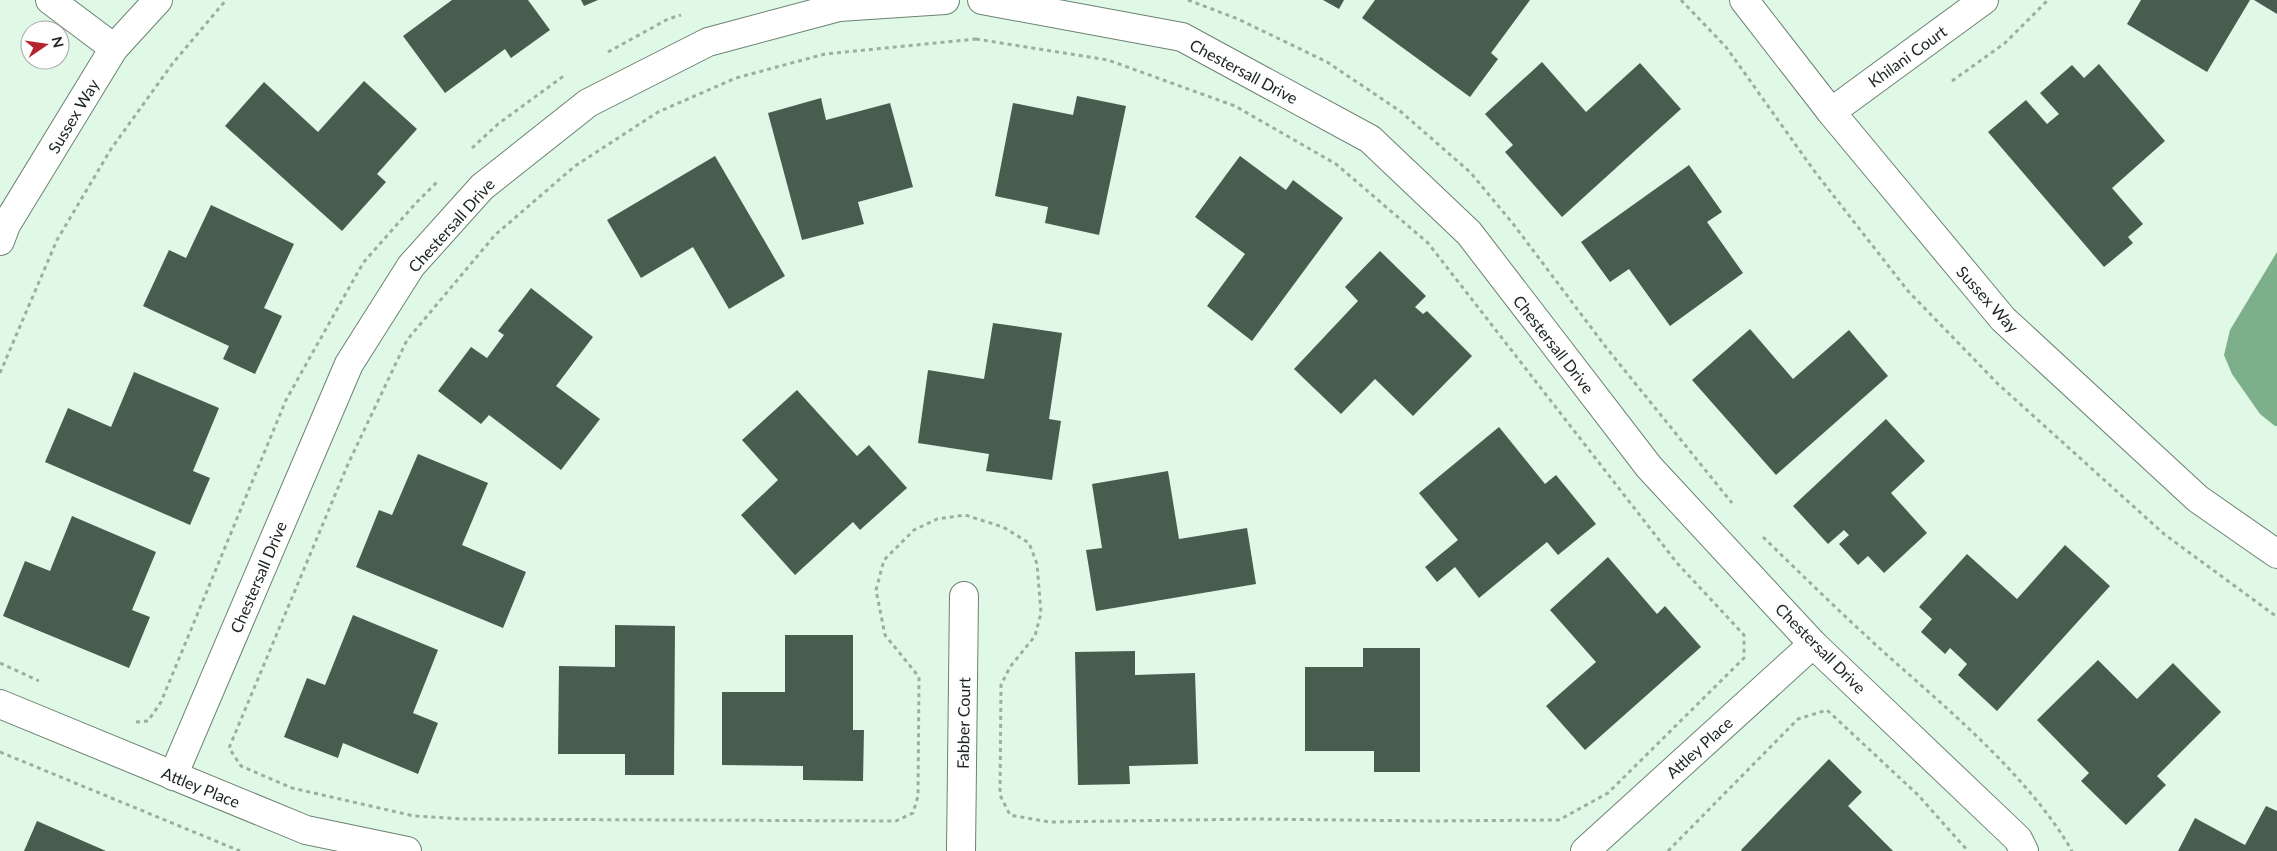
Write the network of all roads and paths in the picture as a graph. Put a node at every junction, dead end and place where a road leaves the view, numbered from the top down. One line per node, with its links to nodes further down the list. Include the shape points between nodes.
1 (50, 0): 10 (street)
2 (158, 0): 10 (street, Sussex Way)
3 (226, 0): 14 (path, via 172,63 111,149 57,240)
4 (945, 0): 22 (street, Chestersall Drive, via 838,7 708,42 588,103 482,186 411,266 349,364)
5 (982, 0): 19 (street, Chestersall Drive, via 1182,38 1370,139 1469,233 1649,467)
6 (1188, 0): 15 (path, via 1238,19 1327,62 1400,111 1470,172)
7 (1744, 0): 12 (street, Sussex Way)
8 (1984, 0): 12 (street, Khilani Court)
9 (2048, 0): 11 (path, via 2005,43)
10 (114, 48): 13 (street, Sussex Way, via 6,225)
11 (1952, 81)
12 (1831, 112): 17 (street, Sussex Way, via 2003,319 2198,498)
13 (0, 241)
14 (0, 372)
15 (1733, 504)
16 (1760, 533): 31 (path, via 1843,616 1953,714 2032,794)
17 (2277, 554)
18 (964, 596): 26 (street, Fabber Court)
19 (1814, 644): 27 (street, Attley Place); 30 (street, Chestersall Drive, via 2018,839)
20 (0, 704): 22 (street, Attley Place)
21 (0, 752): 24 (path)
22 (173, 776): 25 (street, Attley Place, via 306,830)
23 (392, 812): 23 (path, via 292,788 241,766 229,748 348,464 407,340 496,235 574,166 658,112 736,78 824,54 976,39 1108,60 1235,106 1336,164 1428,243 1677,563 1744,635 1744,658 1608,794 1559,820 1049,822 1010,815 1000,795 1001,686 1010,667 1034,636 1041,613 1037,564 1029,543 1003,527 966,515 936,519 914,530 884,560 876,590 884,635 919,677 918,796 913,813 896,821 463,819)
24 (240, 851)
25 (407, 851)
26 (961, 851)
27 (1586, 851)
28 (1668, 851): 29 (path, via 1798,718 1827,710 1918,795)
29 (1968, 851)
30 (2024, 851)
31 (2072, 851)

